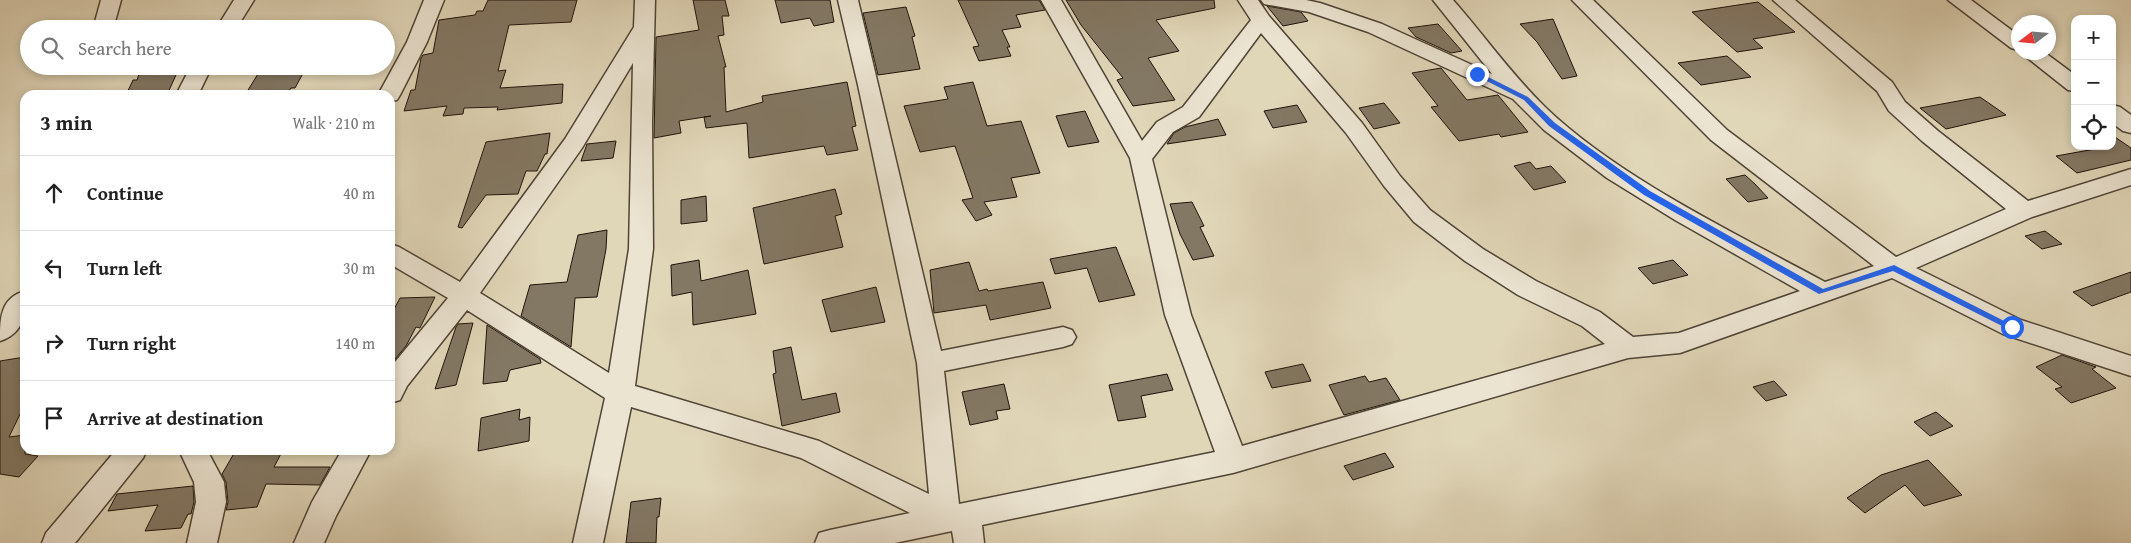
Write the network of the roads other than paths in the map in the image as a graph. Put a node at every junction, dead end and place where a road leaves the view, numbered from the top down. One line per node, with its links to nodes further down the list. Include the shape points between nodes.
1 (111, 0): 13 (street)
2 (244, 0): 14 (street)
3 (434, 0): 21 (street, via 417,42)
4 (645, 0): 15 (street)
5 (848, 0): 36 (street)
6 (1051, 0): 25 (street)
7 (1248, 0): 12 (street)
8 (1443, 0): 22 (street)
9 (1582, 0): 29 (street, via 1719,134)
10 (1783, 0): 27 (street, via 1885,87 1898,106 1930,136)
11 (1958, 0): 16 (street)
12 (1266, 10): 22 (street, via 1313,7 1375,28); 25 (street, via 1191,112 1165,127); 35 (street, via 1392,181 1422,216 1474,255 1527,288 1591,319)
13 (105, 20)
14 (232, 20)
15 (645, 26): 31 (street, via 574,143); 39 (street, via 641,249)
16 (2011, 39)
17 (2041, 60): 19 (street)
18 (197, 75): 20 (street)
19 (2071, 82)
20 (190, 90)
21 (392, 90)
22 (1526, 98): 30 (street, via 1552,124 1647,193)
23 (2116, 115): 24 (street)
24 (2131, 126)
25 (1141, 158): 43 (street, via 1178,315)
26 (2131, 177): 27 (street)
27 (2024, 210): 29 (street)
28 (395, 256): 31 (street)
29 (1894, 268): 30 (street); 37 (street, via 2012,327)
30 (1822, 292): 35 (street, via 1680,343)
31 (464, 296): 38 (street); 39 (street)
32 (20, 306): 33 (street)
33 (0, 331)
34 (1063, 337): 36 (street)
35 (1628, 348): 43 (street)
36 (930, 363): 44 (street)
37 (2131, 366)
38 (395, 380)
39 (620, 393): 44 (street, via 809,449 901,493); 48 (street)
40 (129, 455): 45 (street)
41 (196, 455): 46 (street, via 209,482 211,502)
42 (355, 455): 47 (street)
43 (1233, 461): 44 (street)
44 (960, 526): 49 (street)
45 (57, 543)
46 (202, 543)
47 (309, 543)
48 (588, 543)
49 (830, 543)

